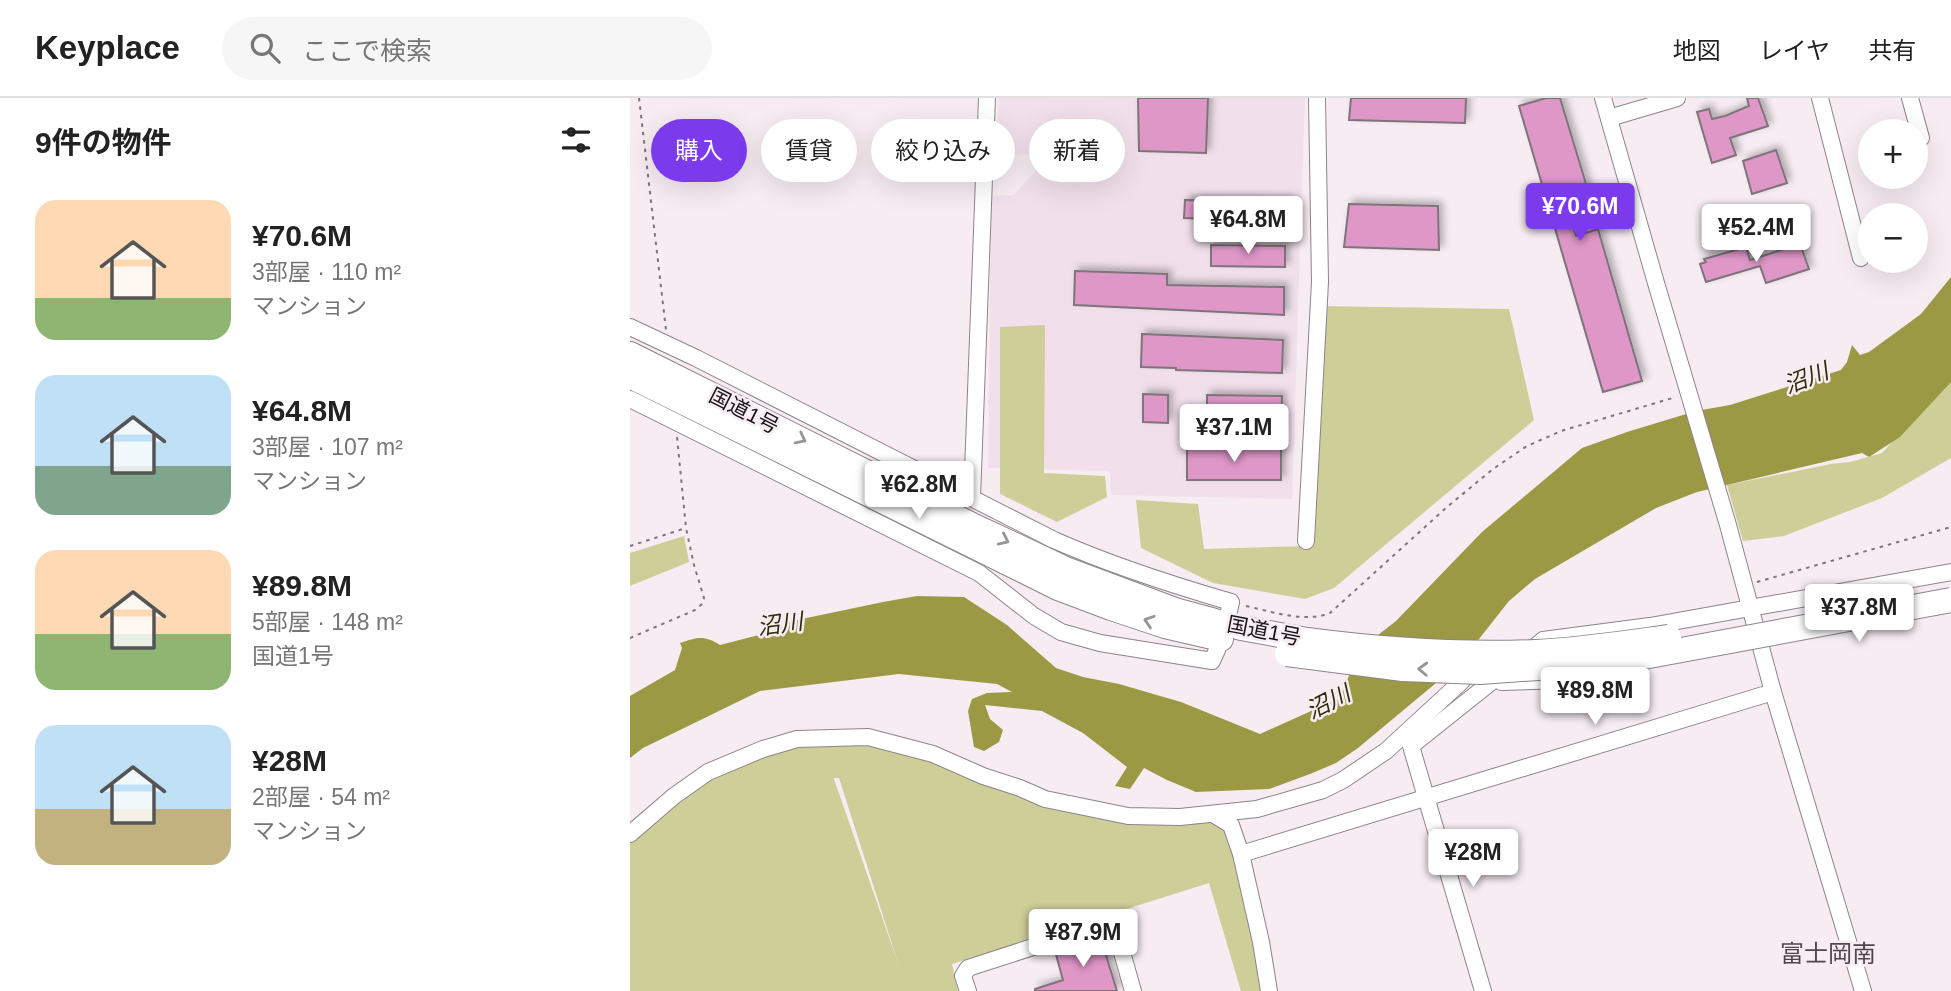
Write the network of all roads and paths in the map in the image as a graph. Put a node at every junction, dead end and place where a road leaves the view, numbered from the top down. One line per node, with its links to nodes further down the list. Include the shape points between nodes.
1 (639, 98): 12 (path)
2 (987, 98): 19 (street)
3 (1317, 98): 22 (street, via 1320,282)
4 (1603, 98): 8 (street)
5 (1677, 98): 8 (street)
6 (1820, 98): 10 (street)
7 (1910, 98): 9 (street)
8 (1609, 118): 16 (street)
9 (1916, 119)
10 (1858, 246)
11 (630, 327): 12 (street)
12 (668, 345): 14 (street); 19 (street)
13 (630, 354): 25 (highway, 国道1号, one-way to 25, bridge, via 1068,570 1175,610 1307,640 1407,651 1538,652 1674,636)
14 (670, 366)
15 (630, 376): 27 (highway, 国道1号, one-way to 15, bridge, via 1611,663 1480,671 1403,669 1287,654 1165,626 1058,587)
16 (1690, 396): 26 (street); 29 (path, via 1561,431 1527,446 1447,507 1329,614 1296,618)
17 (630, 399): 18 (street)
18 (675, 415): 21 (path); 33 (street, via 979,573 1060,632 1212,661)
19 (972, 498): 29 (street, via 1102,561)
20 (1951, 527): 26 (path)
21 (686, 528): 23 (path); 31 (path, via 702,604)
22 (1306, 541)
23 (630, 545)
24 (1951, 572): 28 (street)
25 (1951, 584)
26 (1743, 586): 28 (street)
27 (1951, 600)
28 (1751, 608): 32 (street); 35 (street, via 1543,640)
29 (1229, 609)
30 (1951, 609): 32 (street)
31 (630, 638)
32 (1760, 644): 35 (street, via 1566,680); 36 (street)
33 (1217, 650)
34 (1462, 681): 38 (street, via 1386,751 1323,790 1256,809)
35 (1492, 682): 37 (street, via 1411,746)
36 (1773, 692): 37 (street); 45 (street)
37 (1427, 797): 40 (street); 44 (street)
38 (1213, 814): 39 (street, via 1128,816 1045,799 933,754 868,737 797,739 708,772); 40 (street, via 1231,825)
39 (630, 834)
40 (1241, 854): 43 (street)
41 (968, 991): 42 (street, via 963,976 968,968 1113,922)
42 (1133, 991)
43 (1269, 991)
44 (1483, 991)
45 (1863, 991)

